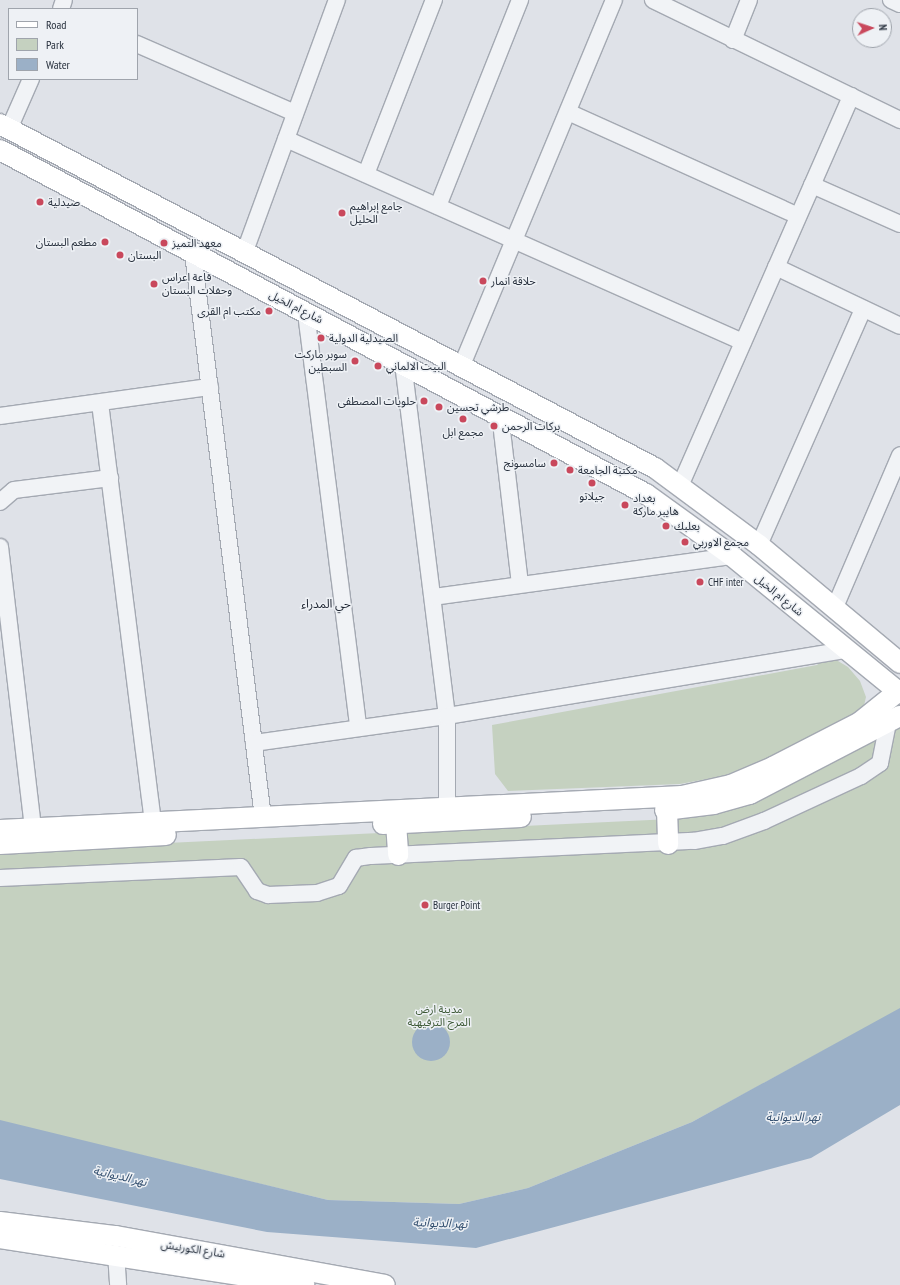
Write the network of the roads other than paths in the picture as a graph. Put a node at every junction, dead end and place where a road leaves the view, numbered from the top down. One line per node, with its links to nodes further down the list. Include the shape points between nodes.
1 (434, 0): 19 (street)
2 (520, 0): 21 (street)
3 (614, 0): 13 (street)
4 (653, 0): 9 (street)
5 (749, 0): 9 (street)
6 (891, 0): 8 (street)
7 (334, 1): 14 (street)
8 (900, 4)
9 (734, 40): 12 (street)
10 (138, 44): 14 (street)
11 (30, 80): 16 (street)
12 (851, 96): 15 (street); 20 (street)
13 (568, 112): 22 (street); 24 (street)
14 (295, 113): 17 (street)
15 (900, 120)
16 (5, 126): 25 (main road)
17 (286, 139): 19 (street); 25 (street)
18 (0, 150): 26 (main road, شارع ام الخيل)
19 (366, 174): 21 (street)
20 (812, 185): 22 (street); 23 (street)
21 (438, 206): 24 (street)
22 (798, 216): 27 (street)
23 (900, 224)
24 (514, 240): 31 (street); 33 (street)
25 (245, 251): 33 (main road)
26 (193, 253): 29 (main road, شارع ام الخيل); 34 (street)
27 (776, 267): 28 (street); 31 (street)
28 (863, 309): 30 (street); 42 (street)
29 (306, 313): 32 (main road, شارع ام الخيل); 57 (street)
30 (900, 326)
31 (743, 342): 40 (street)
32 (403, 363): 36 (main road, شارع ام الخيل); 46 (street)
33 (462, 365): 40 (main road, via 607,441)
34 (210, 387): 35 (street); 58 (street)
35 (100, 403): 37 (street); 39 (street)
36 (500, 414): 44 (main road, شارع ام الخيل, via 646,494); 45 (street)
37 (0, 416)
38 (900, 455): 47 (street)
39 (110, 478): 41 (street, via 14,490); 62 (street)
40 (680, 486): 42 (main road)
41 (0, 502)
42 (759, 545): 47 (main road)
43 (0, 547): 64 (street)
44 (732, 556): 45 (street); 49 (main road, شارع ام الخيل)
45 (520, 584): 46 (street)
46 (433, 597): 54 (street)
47 (835, 607): 48 (main road)
48 (852, 623): 50 (street); 51 (main road)
49 (846, 650): 52 (main road, شارع ام الخيل); 54 (street)
50 (900, 650)
51 (900, 663)
52 (865, 665): 53 (main road, شارع ام الخيل); 55 (main road, via 875,691 873,710)
53 (899, 691): 55 (main road)
54 (448, 716): 57 (street); 59 (street)
55 (867, 717): 59 (main road, via 773,767 731,785 706,791 660,798)
56 (897, 718): 60 (main road, via 750,794 714,804); 67 (street, via 880,763 840,788 724,836)
57 (358, 727): 58 (street)
58 (254, 743): 61 (street)
59 (446, 806): 61 (main road)
60 (667, 810): 63 (main road); 67 (main road)
61 (263, 816): 62 (main road)
62 (153, 822): 64 (main road)
63 (396, 823): 66 (main road); 68 (main road)
64 (33, 828): 65 (main road)
65 (0, 830)
66 (0, 844)
67 (668, 844): 68 (street)
68 (398, 855): 69 (street, via 356,858 339,886 317,893 268,895 257,891 241,867)
69 (0, 878)
70 (0, 1222): 73 (main road, شارع الكورنيش, via 116,1236)
71 (0, 1238): 72 (main road, شارع الكورنيش)
72 (116, 1254): 74 (street); 75 (main road, شارع الكورنيش)
73 (359, 1282): 76 (main road, شارع الكورنيش)
74 (118, 1285)
75 (304, 1285)
76 (385, 1285)

